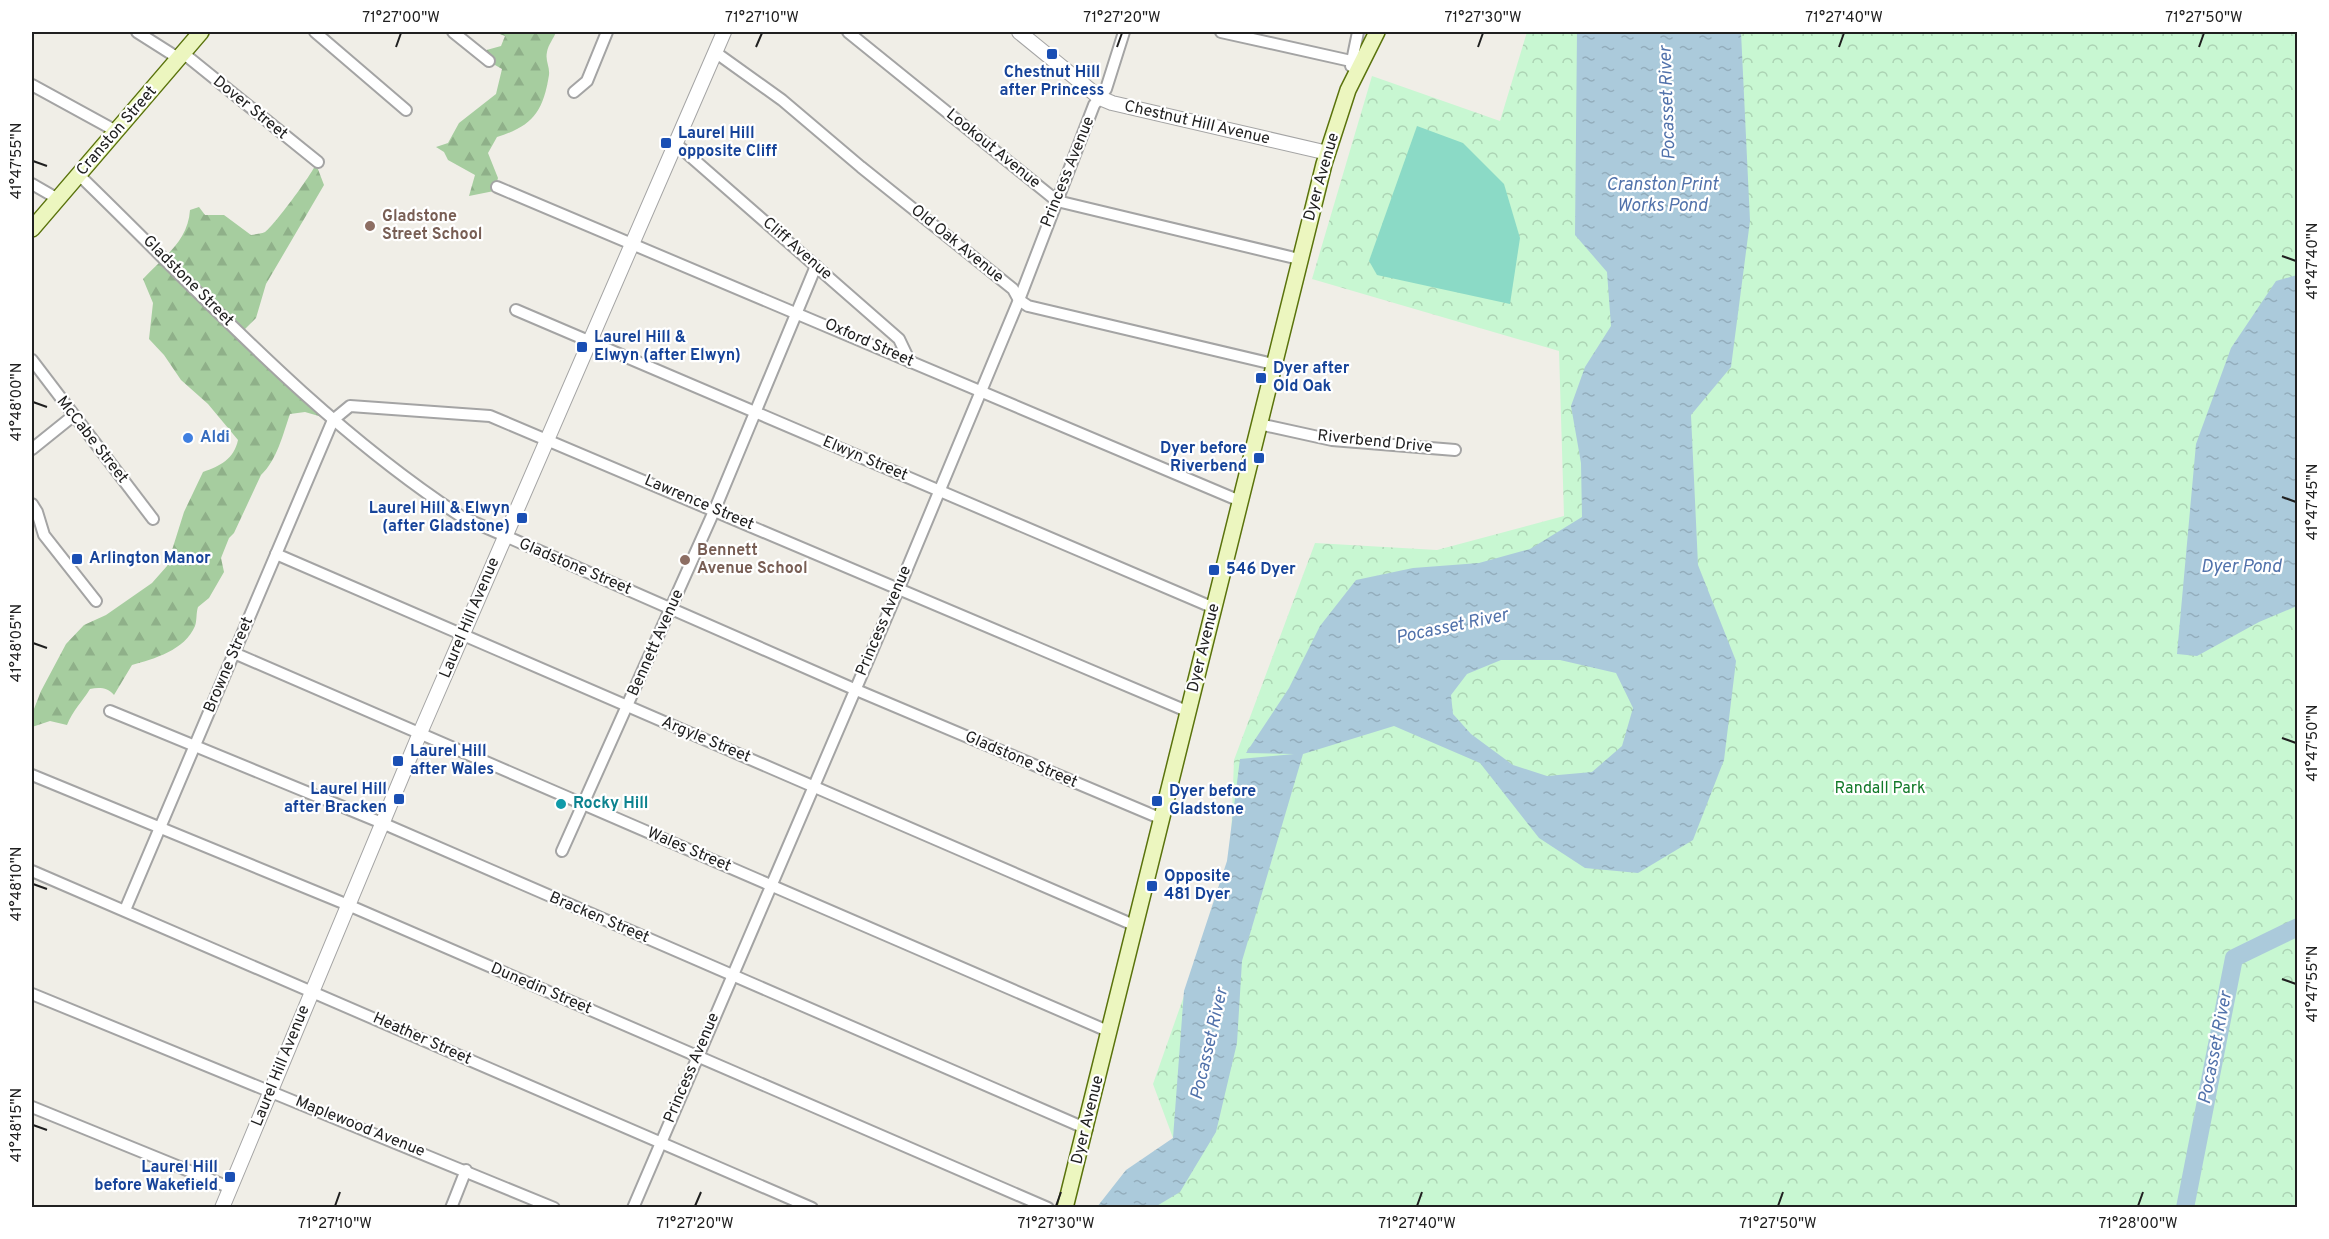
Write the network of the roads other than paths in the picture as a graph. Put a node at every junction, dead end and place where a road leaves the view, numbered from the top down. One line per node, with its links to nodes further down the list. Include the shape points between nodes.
1 (137, 32): 14 (street, Dover Street)
2 (201, 32): 14 (main road, Cranston Street)
3 (315, 32): 21 (street)
4 (453, 32): 15 (street)
5 (607, 32): 19 (street, via 587,81)
6 (724, 32): 13 (street, Laurel Hill Avenue)
7 (848, 32): 30 (street, Lookout Avenue)
8 (1019, 32): 20 (street, Chestnut Hill Avenue)
9 (1124, 32): 20 (street, Princess Avenue)
10 (1221, 32): 16 (street)
11 (1358, 32): 16 (street, Dyer Avenue)
12 (1377, 32): 18 (main road, Dyer Avenue)
13 (715, 52): 23 (street, Laurel Hill Avenue); 35 (street, Old Oak Avenue, via 782,100 1013,289)
14 (181, 55): 22 (main road, Cranston Street); 25 (street, Dover Street)
15 (489, 61)
16 (1351, 61): 18 (street, Dyer Avenue)
17 (32, 84): 22 (street)
18 (1348, 90): 24 (main road, Dyer Avenue)
19 (574, 92)
20 (1100, 98): 24 (street, Chestnut Hill Avenue); 30 (street, Princess Avenue)
21 (406, 110)
22 (116, 131): 26 (main road, Cranston Street)
23 (675, 143): 32 (street, Laurel Hill Avenue); 34 (street, Cliff Avenue)
24 (1328, 153): 33 (main road, Dyer Avenue)
25 (318, 162)
26 (80, 175): 29 (main road, Cranston Street); 45 (street, Gladstone Street)
27 (32, 184): 29 (street)
28 (497, 187): 32 (street, Oxford Street)
29 (58, 199): 31 (main road, Cranston Street)
30 (1057, 201): 33 (street, Lookout Avenue); 35 (street, Princess Avenue)
31 (32, 229)
32 (631, 243): 37 (street, Oxford Street); 38 (street, Laurel Hill Avenue)
33 (1299, 259): 41 (main road, Dyer Avenue)
34 (816, 267): 37 (street, Bennett Avenue); 40 (street, Cliff Avenue, via 899,339)
35 (1019, 300): 41 (street, Old Oak Avenue, via 1028,306 1091,322); 42 (street, Princess Avenue)
36 (516, 310): 38 (street, Elwyn Street)
37 (798, 312): 40 (street, Oxford Street); 43 (street, Bennett Avenue)
38 (589, 341): 43 (street, Elwyn Street); 47 (street, Laurel Hill Avenue)
39 (32, 360): 44 (street, McCabe Street)
40 (910, 362): 42 (street, Oxford Street)
41 (1273, 364): 46 (main road, Dyer Avenue)
42 (982, 390): 50 (street, Princess Avenue); 51 (street, Oxford Street)
43 (756, 412): 50 (street, Elwyn Street); 53 (street, Bennett Avenue)
44 (73, 416): 48 (street); 54 (street, McCabe Street)
45 (333, 420): 47 (street, Lawrence Street, via 350,406 490,416); 55 (street, Gladstone Street, via 424,492 462,517); 56 (street, Browne Street)
46 (1259, 424): 49 (street, Riverbend Drive, via 1332,440); 51 (main road, Dyer Avenue)
47 (546, 438): 53 (street, Lawrence Street); 55 (street, Laurel Hill Avenue)
48 (32, 448)
49 (1455, 450)
50 (938, 490): 57 (street, Princess Avenue); 60 (street, Elwyn Street)
51 (1240, 501): 60 (main road, Dyer Avenue)
52 (34, 508): 58 (street, via 44,535)
53 (715, 509): 57 (street, Lawrence Street); 59 (street, Bennett Avenue)
54 (153, 519)
55 (505, 537): 59 (street, Gladstone Street); 61 (street, Laurel Hill Avenue)
56 (276, 554): 61 (street, Argyle Street); 62 (street, Browne Street)
57 (899, 588): 63 (street, Princess Avenue); 66 (street, Lawrence Street)
58 (96, 602)
59 (671, 607): 63 (street, Gladstone Street); 64 (street, Bennett Avenue)
60 (1214, 608): 66 (main road, Dyer Avenue)
61 (463, 634): 64 (street, Argyle Street); 67 (street, Laurel Hill Avenue)
62 (234, 653): 67 (street, Wales Street); 68 (street, Browne Street)
63 (854, 689): 70 (street, Princess Avenue); 72 (street, Gladstone Street)
64 (628, 706): 70 (street, Argyle Street); 71 (street, Bennett Avenue)
65 (110, 711): 68 (street, Bracken Street)
66 (1189, 712): 72 (main road, Dyer Avenue)
67 (420, 733): 71 (street, Wales Street); 73 (street, Laurel Hill Avenue)
68 (194, 745): 73 (street, Bracken Street); 74 (street, Browne Street)
69 (32, 775): 74 (street, Dunedin Street)
70 (812, 786): 77 (street, Princess Avenue); 80 (street, Argyle Street)
71 (582, 803): 75 (street, Bennett Avenue); 77 (street, Wales Street)
72 (1162, 819): 80 (main road, Dyer Avenue)
73 (382, 824): 78 (street, Laurel Hill Avenue); 81 (street, Bracken Street)
74 (160, 828): 78 (street, Dunedin Street); 79 (street, Browne Street)
75 (562, 851)
76 (32, 871): 79 (street, Heather Street)
77 (770, 885): 81 (street, Princess Avenue); 84 (street, Wales Street)
78 (348, 905): 82 (street, Laurel Hill Avenue); 85 (street, Dunedin Street)
79 (125, 910): 82 (street, Heather Street)
80 (1136, 926): 84 (main road, Dyer Avenue)
81 (731, 975): 85 (street, Princess Avenue); 88 (street, Bracken Street)
82 (312, 991): 86 (street, Laurel Hill Avenue); 89 (street, Heather Street)
83 (32, 994): 86 (street, Maplewood Avenue)
84 (1110, 1032): 88 (main road, Dyer Avenue)
85 (697, 1056): 89 (street, Princess Avenue); 97 (street, Dunedin Street)
86 (271, 1091): 90 (street, Maplewood Avenue); 91 (street, Laurel Hill Avenue)
87 (32, 1107): 91 (street)
88 (1087, 1129): 98 (main road, Dyer Avenue)
89 (660, 1143): 95 (street, Princess Avenue); 96 (street, Heather Street)
90 (466, 1170): 93 (street); 94 (street, Maplewood Avenue)
91 (231, 1188): 92 (street, Laurel Hill Avenue)
92 (222, 1208)
93 (451, 1208)
94 (554, 1208)
95 (633, 1208)
96 (812, 1208)
97 (1048, 1208)
98 (1065, 1208)

